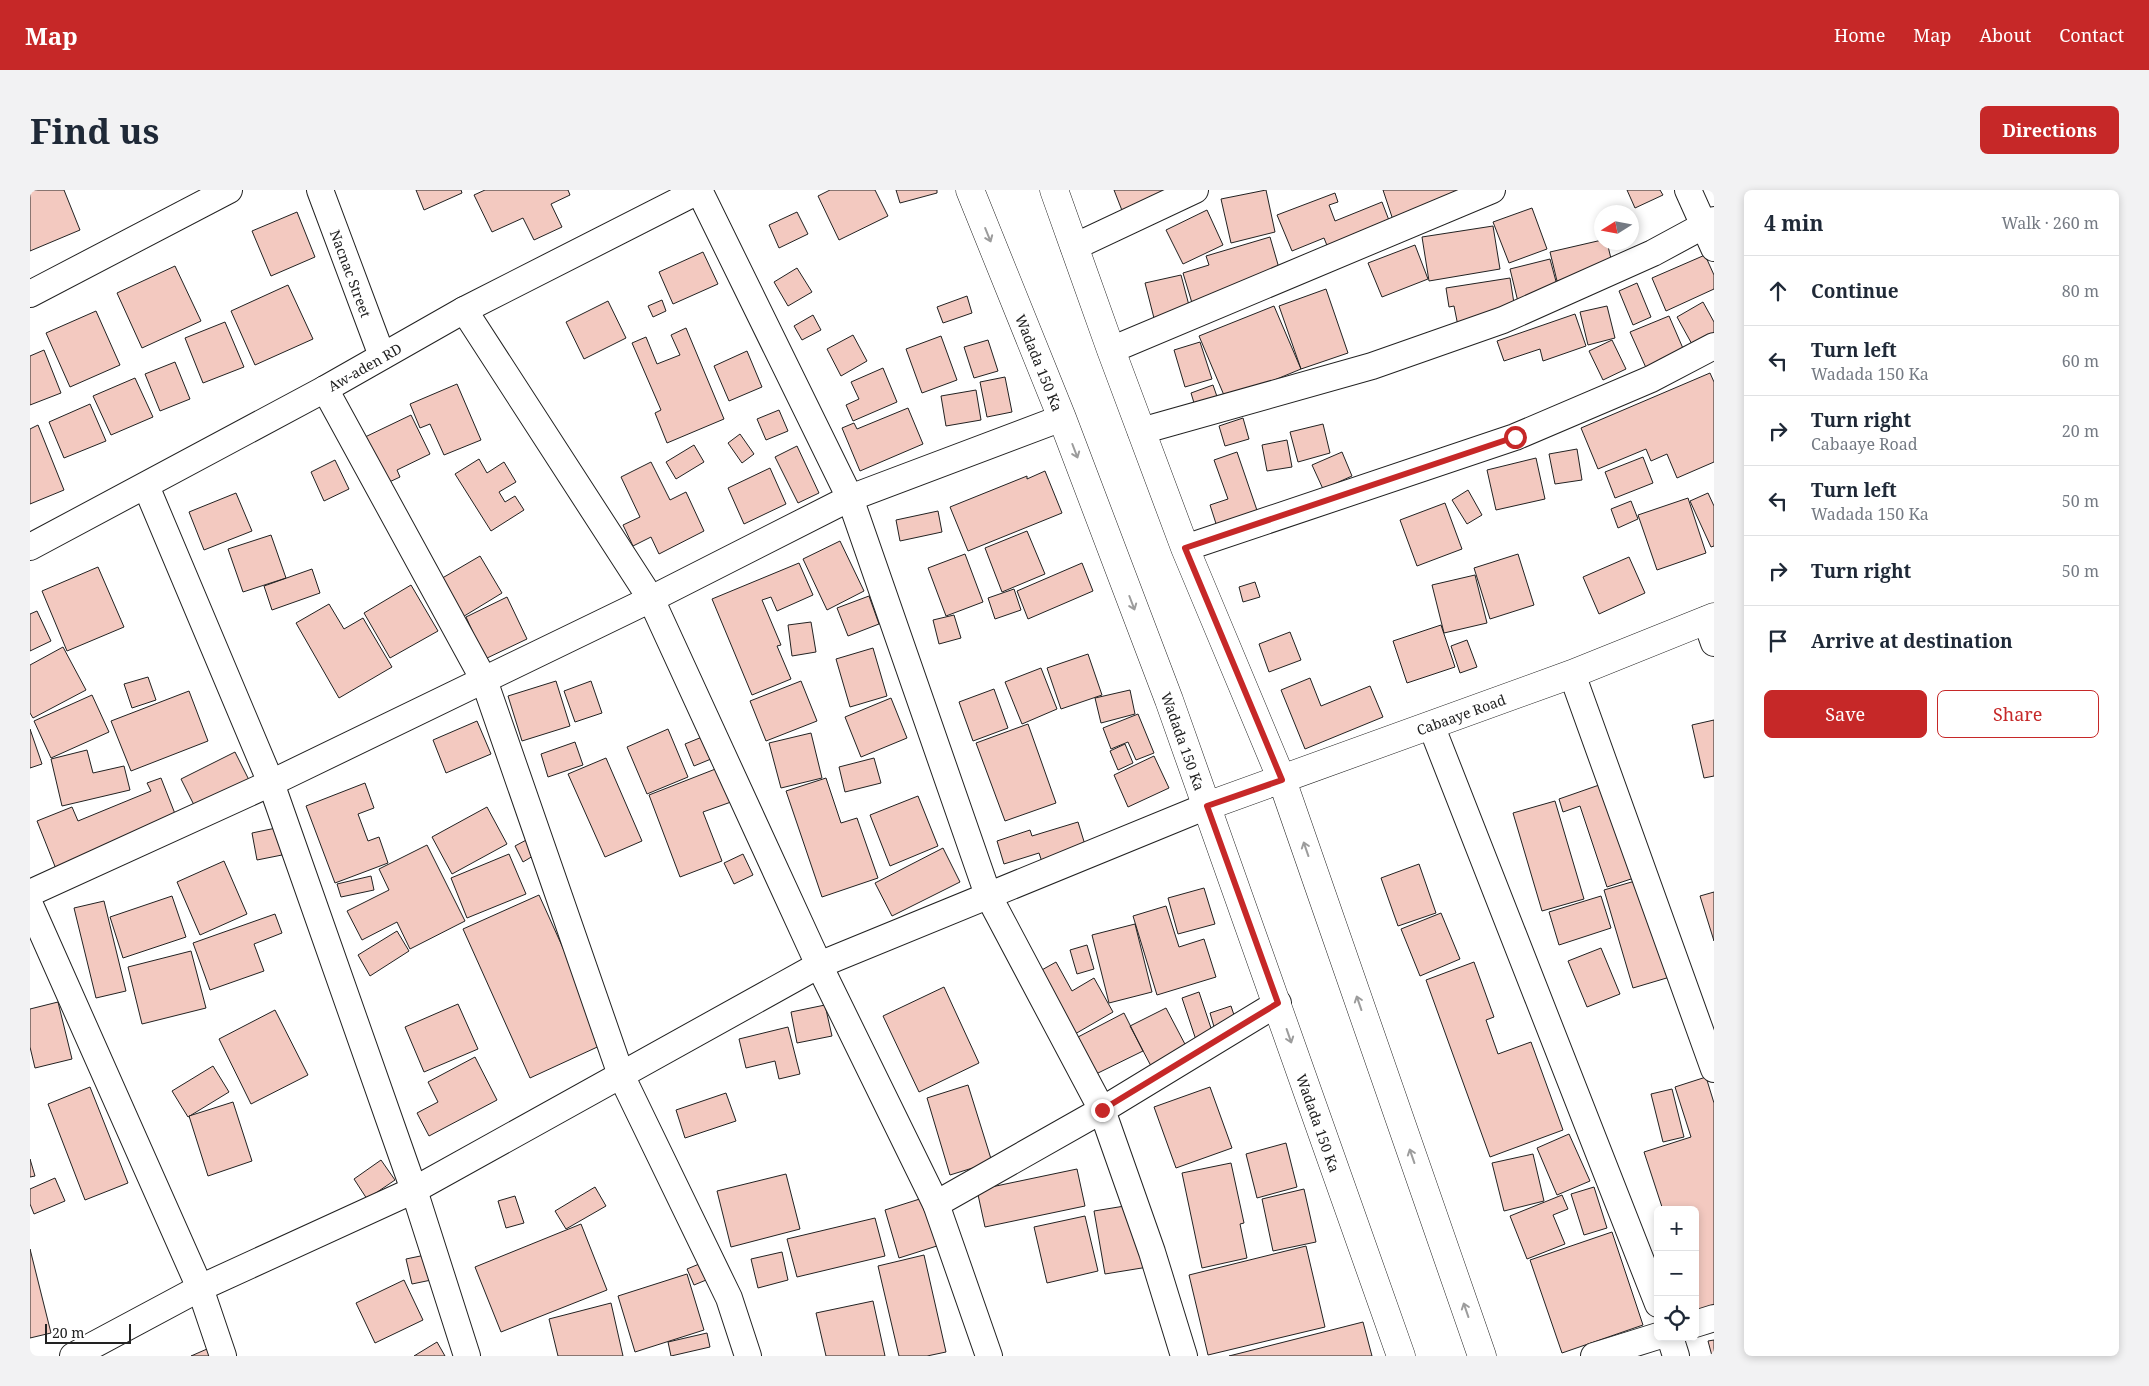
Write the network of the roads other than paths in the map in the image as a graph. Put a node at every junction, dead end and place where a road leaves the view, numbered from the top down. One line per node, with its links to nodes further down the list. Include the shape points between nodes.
1 (229, 190): 11 (street)
2 (320, 190): 15 (street, Nacnac Street)
3 (700, 190): 12 (street, Aw-aden RD); 20 (street)
4 (970, 190): 17 (street, Wadada 150 Ka, one-way to 17)
5 (1054, 190): 10 (street)
6 (1196, 190): 10 (street)
7 (1492, 190): 14 (street)
8 (1688, 190): 9 (street)
9 (1710, 231): 18 (street, via 1503,320 1372,366)
10 (1074, 247): 14 (street)
11 (30, 294)
12 (464, 310): 15 (street, Aw-aden RD); 23 (street)
13 (1714, 346): 22 (street, via 1651,379 1515,437)
14 (1111, 350): 18 (street)
15 (382, 356): 16 (street, Aw-aden RD)
16 (325, 389): 19 (street, Aw-aden RD); 26 (street)
17 (1062, 418): 20 (street); 30 (street, Wadada 150 Ka, one-way to 30)
18 (1141, 431): 22 (street)
19 (146, 486): 21 (street, Aw-aden RD); 29 (street)
20 (850, 498): 23 (street); 32 (street)
21 (30, 546)
22 (1185, 548): 28 (street)
23 (651, 599): 26 (street); 34 (street)
24 (1711, 627): 25 (street, Cabaaye Road)
25 (1572, 674): 27 (street, Cabaaye Road); 36 (street)
26 (484, 680): 29 (street); 37 (street)
27 (1431, 725): 28 (street, Cabaaye Road); 42 (street)
28 (1282, 780): 30 (street, Cabaaye Road); 54 (street, one-way to 28)
29 (271, 783): 31 (street); 39 (street)
30 (1207, 806): 32 (street); 35 (street, Wadada 150 Ka)
31 (30, 892)
32 (988, 895): 34 (street); 38 (street)
33 (30, 905): 41 (street)
34 (819, 965): 37 (street); 40 (street)
35 (1278, 1003): 38 (street); 53 (street, Wadada 150 Ka, one-way to 53)
36 (1714, 1069)
37 (621, 1075): 39 (street); 50 (street, via 729,1298)
38 (1102, 1110): 40 (street); 52 (street, via 1152,1252)
39 (414, 1190): 41 (street); 49 (street)
40 (936, 1204): 51 (street)
41 (200, 1288): 47 (street); 48 (street)
42 (1655, 1296)
43 (1714, 1318): 44 (street)
44 (1699, 1323)
45 (1654, 1337): 55 (street)
46 (1671, 1341): 56 (street)
47 (73, 1356)
48 (223, 1356)
49 (468, 1356)
50 (748, 1356)
51 (989, 1356)
52 (1184, 1356)
53 (1401, 1356)
54 (1482, 1356)
55 (1594, 1356)
56 (1676, 1356)

